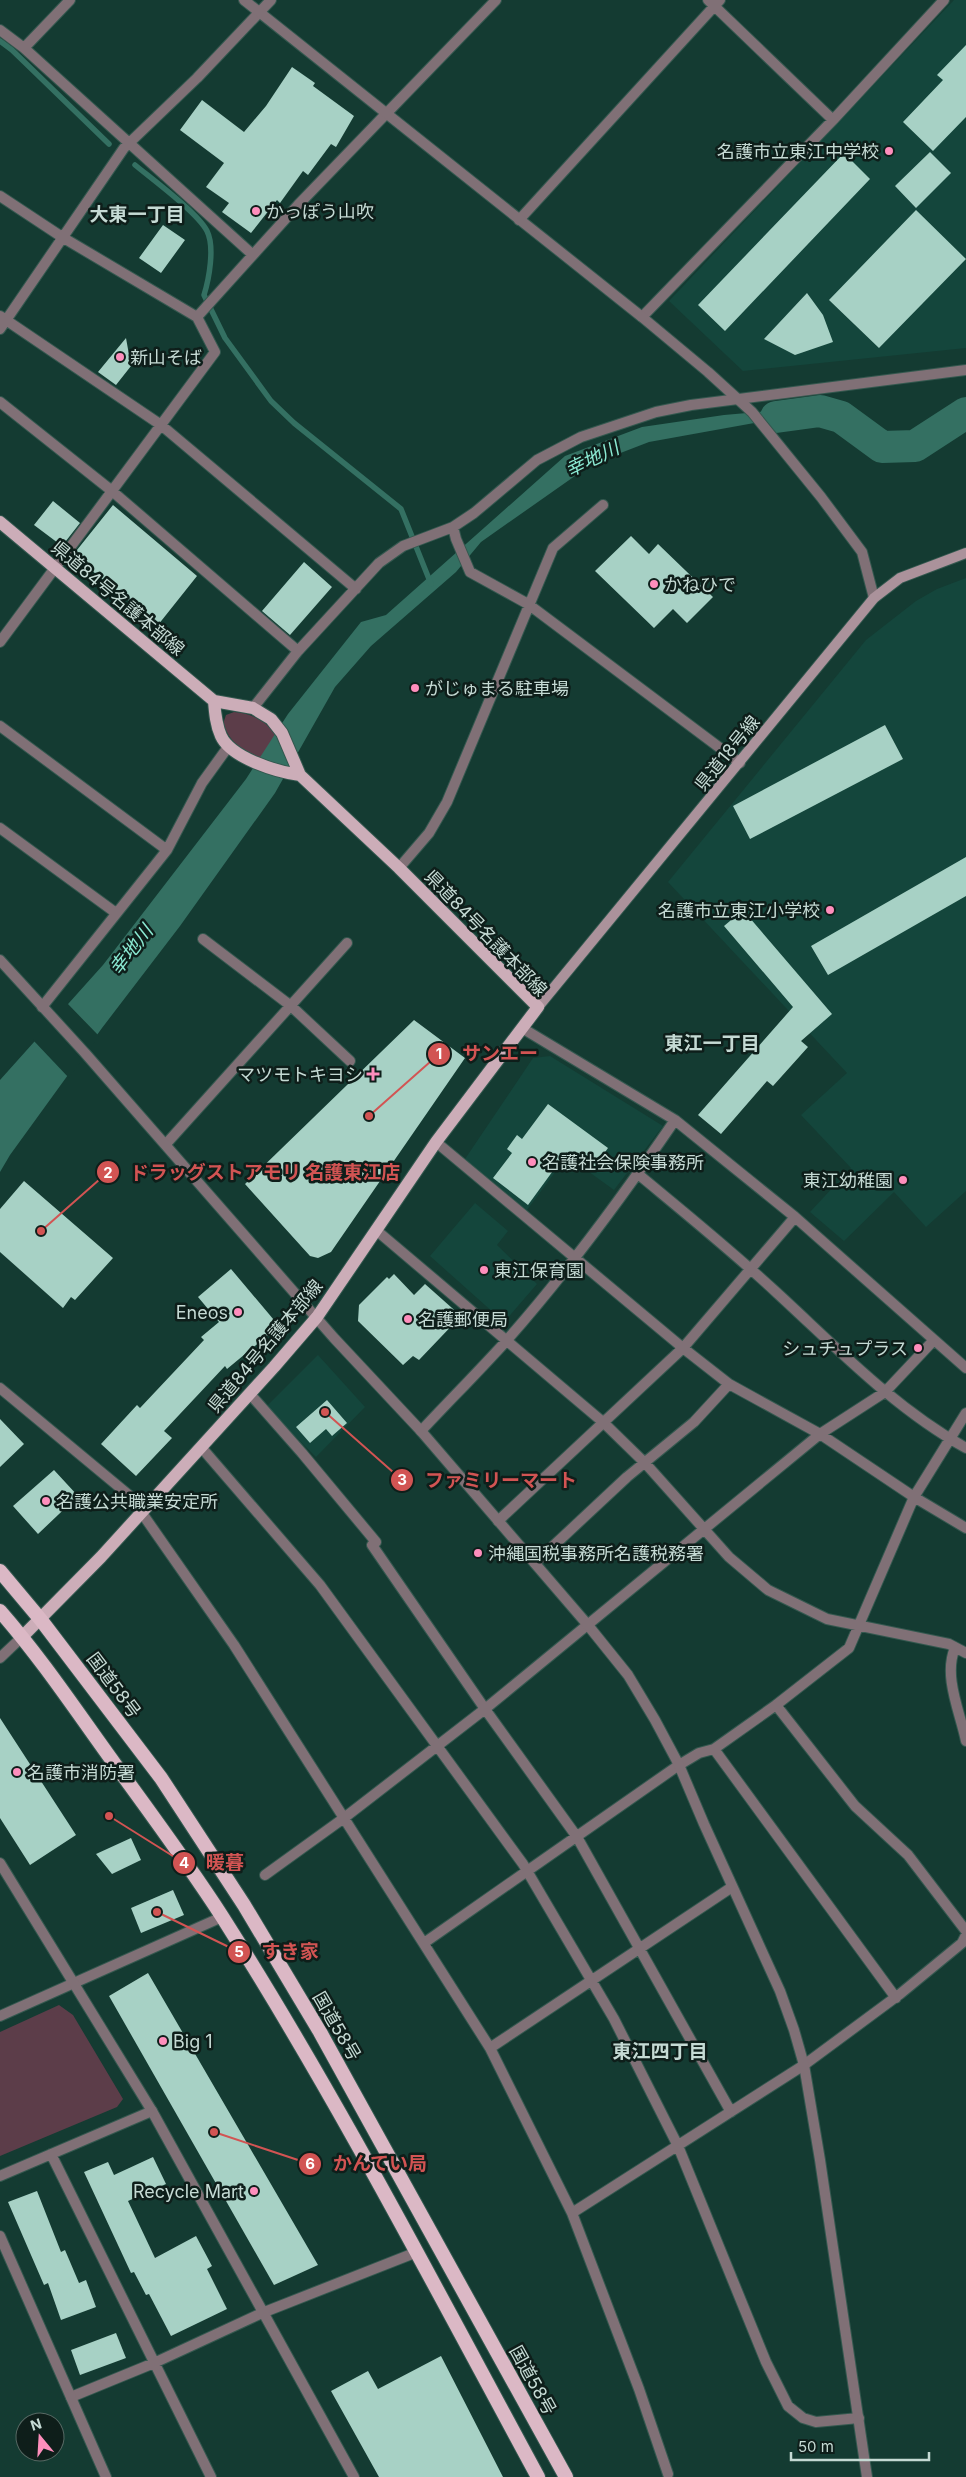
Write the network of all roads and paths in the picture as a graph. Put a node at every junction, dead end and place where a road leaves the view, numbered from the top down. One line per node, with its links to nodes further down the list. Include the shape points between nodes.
1 (70, 0): 9 (street)
2 (244, 0): 7 (street)
3 (271, 0): 7 (street)
4 (496, 0): 10 (street)
5 (944, 0): 11 (street)
6 (714, 2): 11 (street); 14 (street)
7 (260, 12): 10 (street); 12 (street)
8 (0, 30): 9 (street)
9 (24, 48): 12 (street)
10 (388, 114): 14 (street); 16 (street)
11 (833, 120): 18 (street)
12 (129, 144): 15 (street); 16 (street)
13 (0, 196): 15 (street)
14 (519, 220): 18 (street)
15 (62, 237): 17 (street); 19 (street)
16 (253, 255): 17 (street)
17 (197, 317): 23 (street, via 216,352)
18 (642, 317): 21 (street)
19 (2, 322): 23 (street)
20 (966, 370): 21 (street)
21 (739, 400): 27 (street, via 656,412 581,437 537,460); 31 (street, via 752,412 862,552)
22 (0, 402): 24 (street)
23 (161, 425): 24 (street); 30 (street)
24 (112, 491): 29 (street); 34 (street)
25 (603, 505): 32 (street, via 553,548)
26 (0, 522): 29 (main road, 県道84号名護本部線)
27 (453, 527): 30 (street, via 403,546 379,563); 32 (street, via 470,572)
28 (966, 553): 31 (main road, 県道18号線, via 900,578)
29 (55, 568): 33 (street); 35 (main road, 県道84号名護本部線)
30 (356, 588): 34 (street)
31 (874, 598): 39 (main road, 県道18号線)
32 (528, 604): 39 (street); 43 (street, via 448,802 429,834)
33 (0, 642)
34 (298, 651): 36 (street)
35 (214, 701): 36 (main road, 県道84号名護本部線); 38 (main road, via 216,722)
36 (253, 708): 40 (main road, 県道84号名護本部線, via 271,719 282,732)
37 (0, 726): 42 (street)
38 (228, 747): 40 (main road, via 268,768); 42 (street, via 202,783)
39 (740, 763): 49 (main road, 県道18号線)
40 (300, 775): 43 (main road, 県道84号名護本部線)
41 (0, 828): 44 (street)
42 (167, 850): 44 (street)
43 (399, 868): 49 (main road, 県道84号名護本部線)
44 (116, 913): 50 (street)
45 (203, 939): 48 (street)
46 (347, 943): 48 (street)
47 (0, 960): 50 (street)
48 (291, 1006): 52 (street); 55 (street)
49 (538, 1007): 51 (main road, 県道84号名護本部線)
50 (45, 1010): 55 (street)
51 (522, 1028): 53 (street); 54 (main road, 県道84号名護本部線)
52 (350, 1061)
53 (675, 1120): 56 (street); 57 (street)
54 (436, 1142): 58 (main road, 県道84号名護本部線); 59 (street)
55 (166, 1144): 61 (street)
56 (638, 1174): 59 (street); 60 (street)
57 (796, 1217): 60 (street); 63 (street)
58 (376, 1230): 61 (main road, 県道84号名護本部線); 62 (street)
59 (575, 1258): 62 (street); 64 (street)
60 (752, 1270): 64 (street); 68 (street)
61 (316, 1317): 69 (main road, 県道84号名護本部線); 72 (street)
62 (506, 1340): 71 (street); 72 (street)
63 (933, 1341): 65 (street); 68 (street)
64 (683, 1348): 66 (street); 71 (street)
65 (966, 1368)
66 (728, 1384): 73 (street); 77 (street, via 694,1422)
67 (0, 1388): 79 (street, via 130,1496)
68 (885, 1392): 73 (street); 74 (street)
69 (250, 1394): 75 (main road, 県道84号名護本部線); 94 (street, via 374,1544)
70 (966, 1413): 74 (street)
71 (604, 1423): 77 (street); 80 (street)
72 (420, 1431): 80 (street)
73 (820, 1434): 78 (street); 81 (street)
74 (950, 1439): 76 (street); 78 (street)
75 (201, 1447): 79 (main road, 県道84号名護本部線); 96 (street, via 320,1585)
76 (966, 1448)
77 (646, 1464): 81 (street); 83 (street, via 627,1477)
78 (914, 1497): 82 (street); 88 (street)
79 (141, 1513): 86 (main road, 県道84号名護本部線); 99 (street, via 234,1645)
80 (498, 1521): 83 (street)
81 (704, 1528): 87 (street); 88 (street, via 729,1557 768,1590 827,1619)
82 (966, 1528)
83 (534, 1563): 87 (street)
84 (0, 1571): 86 (highway, 国道58号)
85 (0, 1611): 89 (highway)
86 (41, 1620): 89 (main road, 県道84号名護本部線); 132 (highway, 国道58号, via 161,1778 244,1906 320,2032)
87 (587, 1624): 94 (street); 98 (street, via 628,1675)
88 (860, 1625): 90 (street); 93 (street, via 849,1648)
89 (22, 1637): 92 (street); 105 (highway, via 138,1795)
90 (955, 1648): 91 (street); 95 (street, via 950,1660 952,1684)
91 (966, 1653)
92 (0, 1658)
93 (776, 1705): 97 (street); 106 (street, via 855,1806 908,1855)
94 (485, 1709): 96 (street); 100 (street)
95 (966, 1741)
96 (436, 1746): 99 (street); 102 (street)
97 (714, 1749): 98 (street, via 699,1753); 111 (street)
98 (679, 1765): 100 (street); 104 (street)
99 (344, 1818): 103 (street); 107 (street)
100 (577, 1837): 102 (street); 108 (street)
101 (0, 1863): 110 (street)
102 (527, 1871): 107 (street); 109 (street)
103 (265, 1875)
104 (732, 1887): 108 (street); 114 (street, via 780,1991)
105 (222, 1917): 110 (street); 122 (highway, via 297,2040)
106 (966, 1933): 111 (street, via 962,1944)
107 (424, 1943): 113 (street)
108 (640, 1950): 109 (street); 116 (street)
109 (592, 1981): 113 (street); 117 (street)
110 (73, 1983): 112 (street); 115 (street)
111 (896, 1998): 114 (street)
112 (0, 2016)
113 (490, 2048): 120 (street)
114 (804, 2065): 116 (street); 126 (street)
115 (152, 2111): 118 (street); 123 (street)
116 (731, 2112): 117 (street)
117 (678, 2146): 120 (street); 126 (street, via 766,2362 788,2406 803,2418 816,2422)
118 (51, 2154): 119 (street); 124 (street)
119 (0, 2176)
120 (572, 2213): 127 (street)
121 (0, 2236): 125 (street)
122 (417, 2252): 123 (street); 131 (highway)
123 (262, 2313): 124 (street); 130 (street)
124 (154, 2363): 125 (street); 129 (street)
125 (71, 2397): 128 (street)
126 (859, 2418): 133 (street)
127 (668, 2474)
128 (106, 2477)
129 (211, 2477)
130 (354, 2477)
131 (538, 2477)
132 (566, 2477)
133 (867, 2477)

